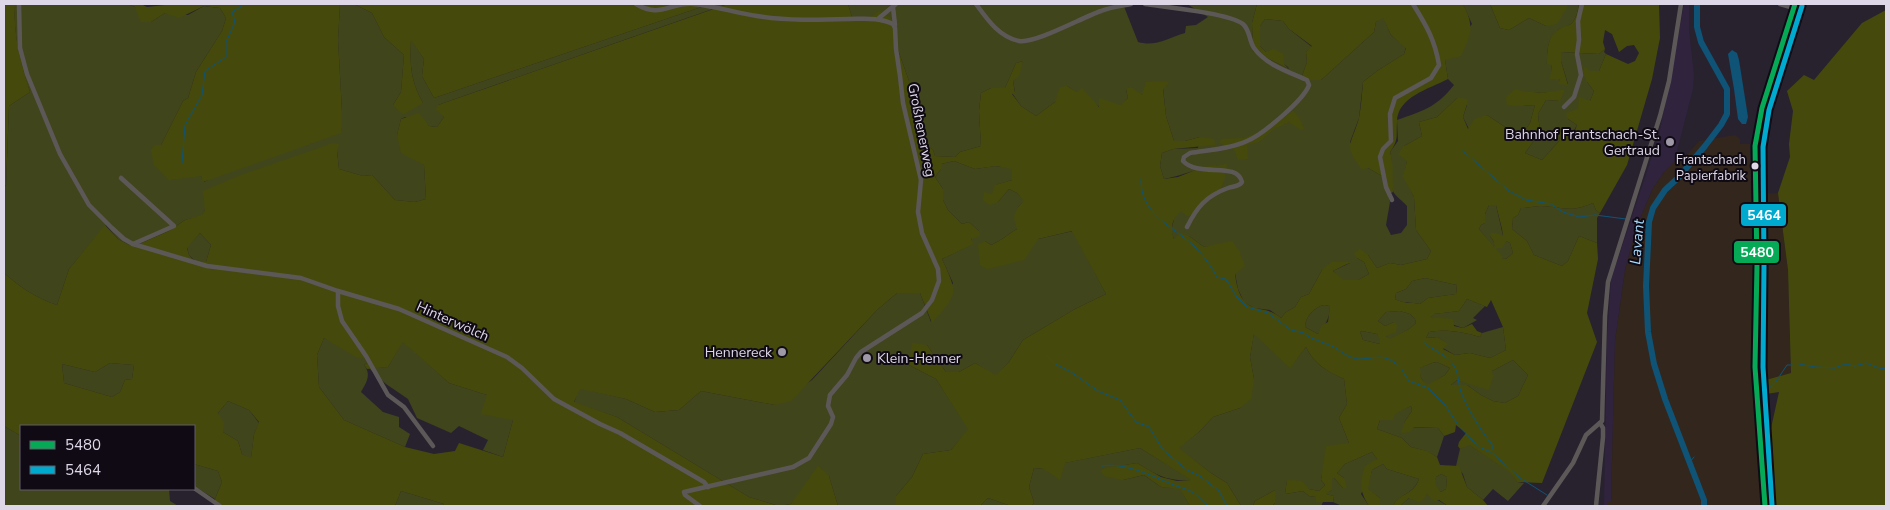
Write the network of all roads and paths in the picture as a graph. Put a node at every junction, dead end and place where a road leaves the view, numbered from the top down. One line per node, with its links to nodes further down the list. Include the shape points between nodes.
1 (19, 4): 18 (street, Hinterwölch, via 20,48 27,74 60,154 88,205 124,239)
2 (636, 4): 12 (street, via 657,11 679,4 694,4 759,17)
3 (976, 4): 4 (street, via 1005,35 1020,41 1032,40 1102,10)
4 (1131, 4)
5 (1145, 4): 17 (street, via 1238,21 1246,26 1258,54 1307,80 1309,85 1306,93 1287,112 1249,141 1184,157 1183,161 1188,165 1210,171 1234,172 1242,182 1204,201 1196,208)
6 (1413, 4): 16 (street, via 1436,46 1439,65 1431,78 1395,98 1390,114 1391,141 1380,157)
7 (1582, 4): 14 (street, via 1577,54 1581,75 1574,97)
8 (1681, 4): 20 (street, via 1660,116 1609,276)
9 (1780, 4): 11 (street)
10 (894, 6): 12 (street); 13 (street, Großhenerweg)
11 (1794, 6): 28 (main road, via 1762,108 1755,146 1755,367)
12 (879, 18): 13 (street)
13 (895, 25): 22 (street, Großhenerweg, via 903,103 921,180 920,226 938,269 939,282 932,300 922,314 856,358 830,395 831,424 809,458 793,467)
14 (1564, 107)
15 (121, 178): 18 (street, via 174,225)
16 (1392, 200)
17 (1187, 227)
18 (134, 244): 19 (street, Hinterwölch, via 207,266 291,275)
19 (338, 291): 21 (street, via 342,321 388,395 404,407); 22 (street, Hinterwölch, via 399,309 507,357 554,399 620,433)
20 (1600, 423): 26 (street, via 1586,435 1573,463); 27 (street, via 1603,437)
21 (433, 446)
22 (708, 487): 25 (street, Großhenerweg, via 684,492)
23 (195, 489): 24 (street)
24 (220, 506)
25 (700, 506)
26 (1543, 506)
27 (1596, 506)
28 (1766, 506)

